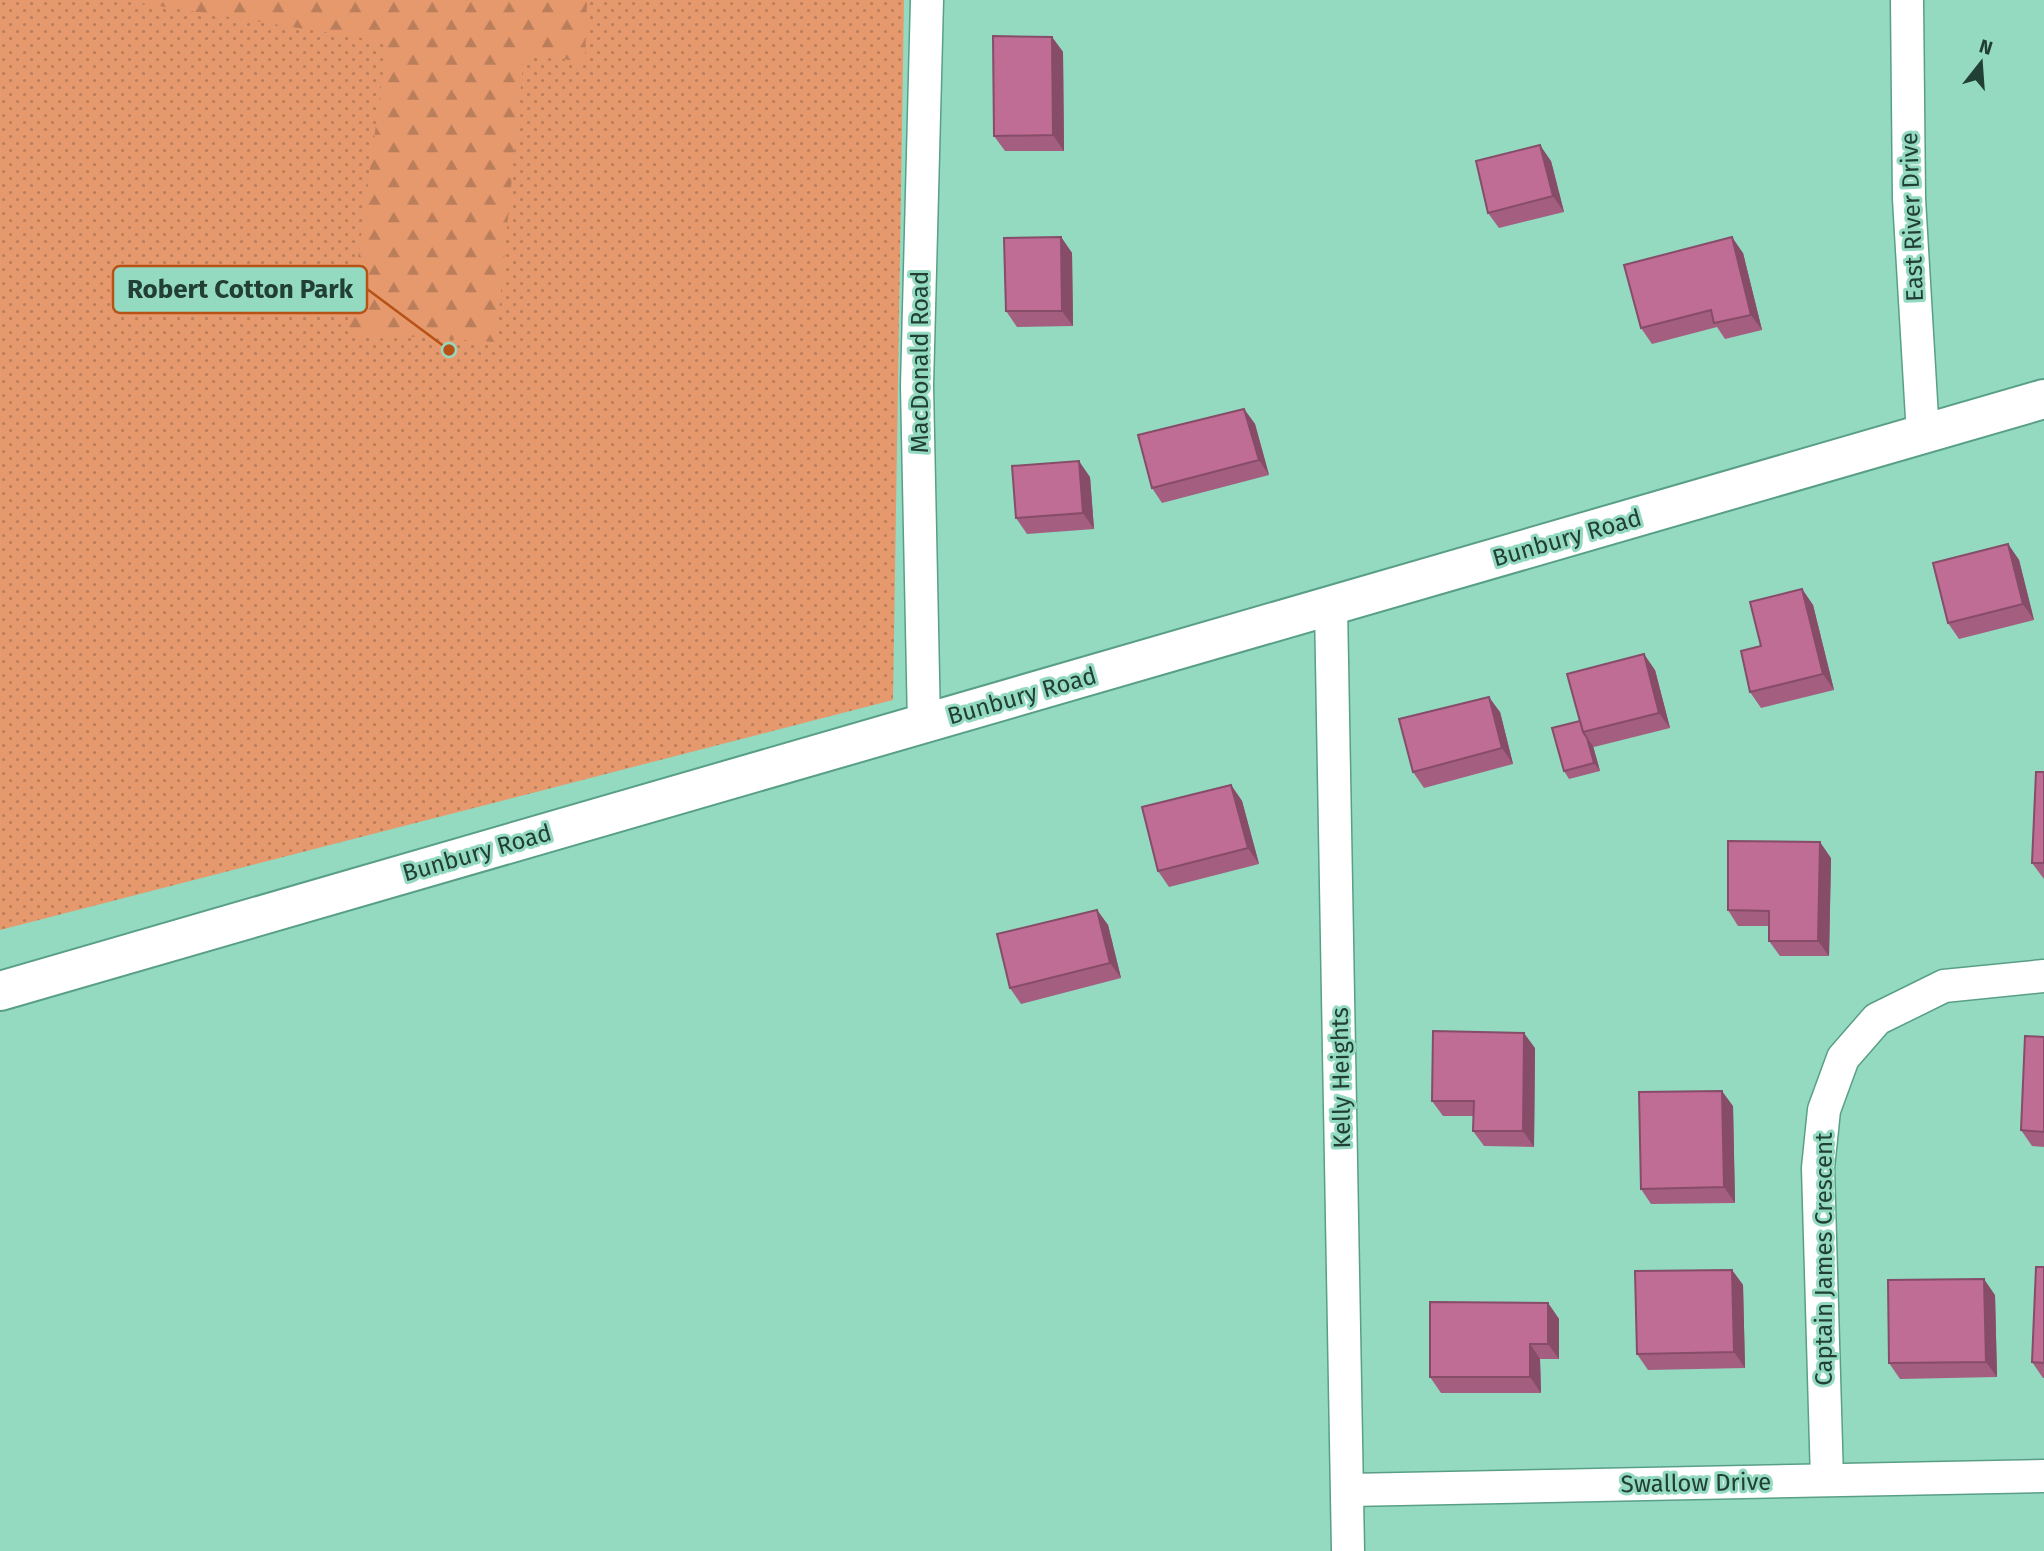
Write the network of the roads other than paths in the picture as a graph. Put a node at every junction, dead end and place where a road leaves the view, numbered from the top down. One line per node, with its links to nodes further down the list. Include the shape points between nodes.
1 (927, 0): 6 (street, MacDonald Road, via 918,386)
2 (1908, 0): 4 (street, East River Drive, via 1909,199)
3 (2044, 399): 4 (main road, Bunbury Road)
4 (1923, 435): 5 (main road, Bunbury Road)
5 (1331, 606): 6 (main road, Bunbury Road); 11 (street, Kelly Heights)
6 (924, 724): 8 (main road, Bunbury Road)
7 (2044, 976): 10 (street, Captain James Crescent, via 1944,986 1877,1018 1843,1058 1824,1110 1818,1168)
8 (0, 991)
9 (2044, 1476): 10 (street, Swallow Drive)
10 (1827, 1480): 11 (street, Swallow Drive)
11 (1349, 1490): 12 (street, Kelly Heights)
12 (1349, 1551)

